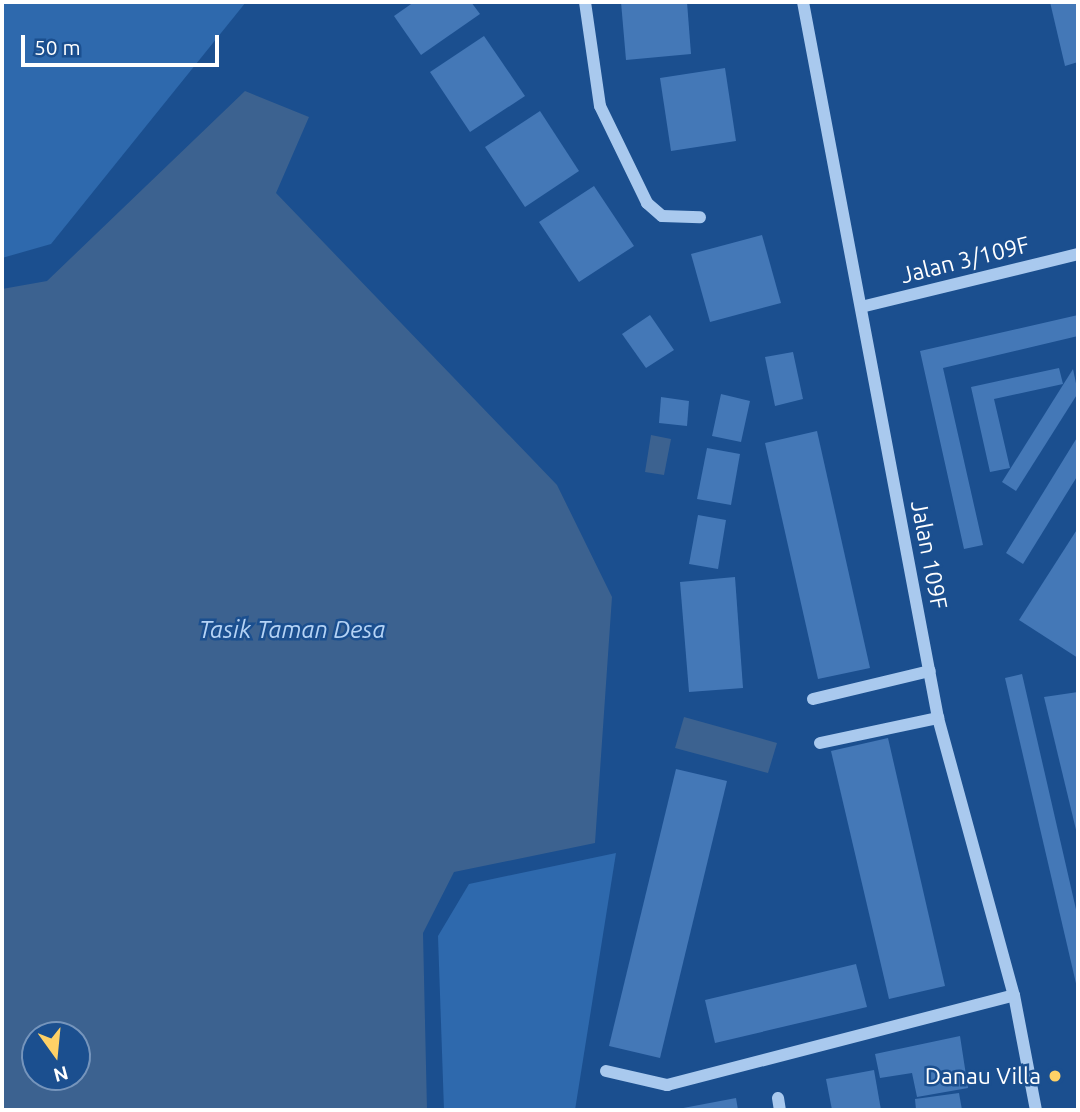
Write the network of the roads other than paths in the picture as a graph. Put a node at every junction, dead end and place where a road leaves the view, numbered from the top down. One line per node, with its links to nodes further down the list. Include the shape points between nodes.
1 (585, 2): 3 (street, via 600,106 647,203 662,216)
2 (803, 2): 5 (street, Jalan 109F)
3 (700, 217)
4 (1078, 254): 5 (street, Jalan 3/109F)
5 (861, 307): 6 (street, Jalan 109F)
6 (930, 671): 7 (street); 8 (street, Jalan 109F)
7 (813, 698)
8 (938, 718): 9 (street); 10 (street, Jalan 109F)
9 (820, 743)
10 (1014, 995): 11 (street, via 667,1085); 12 (street, Jalan 109F)
11 (606, 1071)
12 (1036, 1110)

